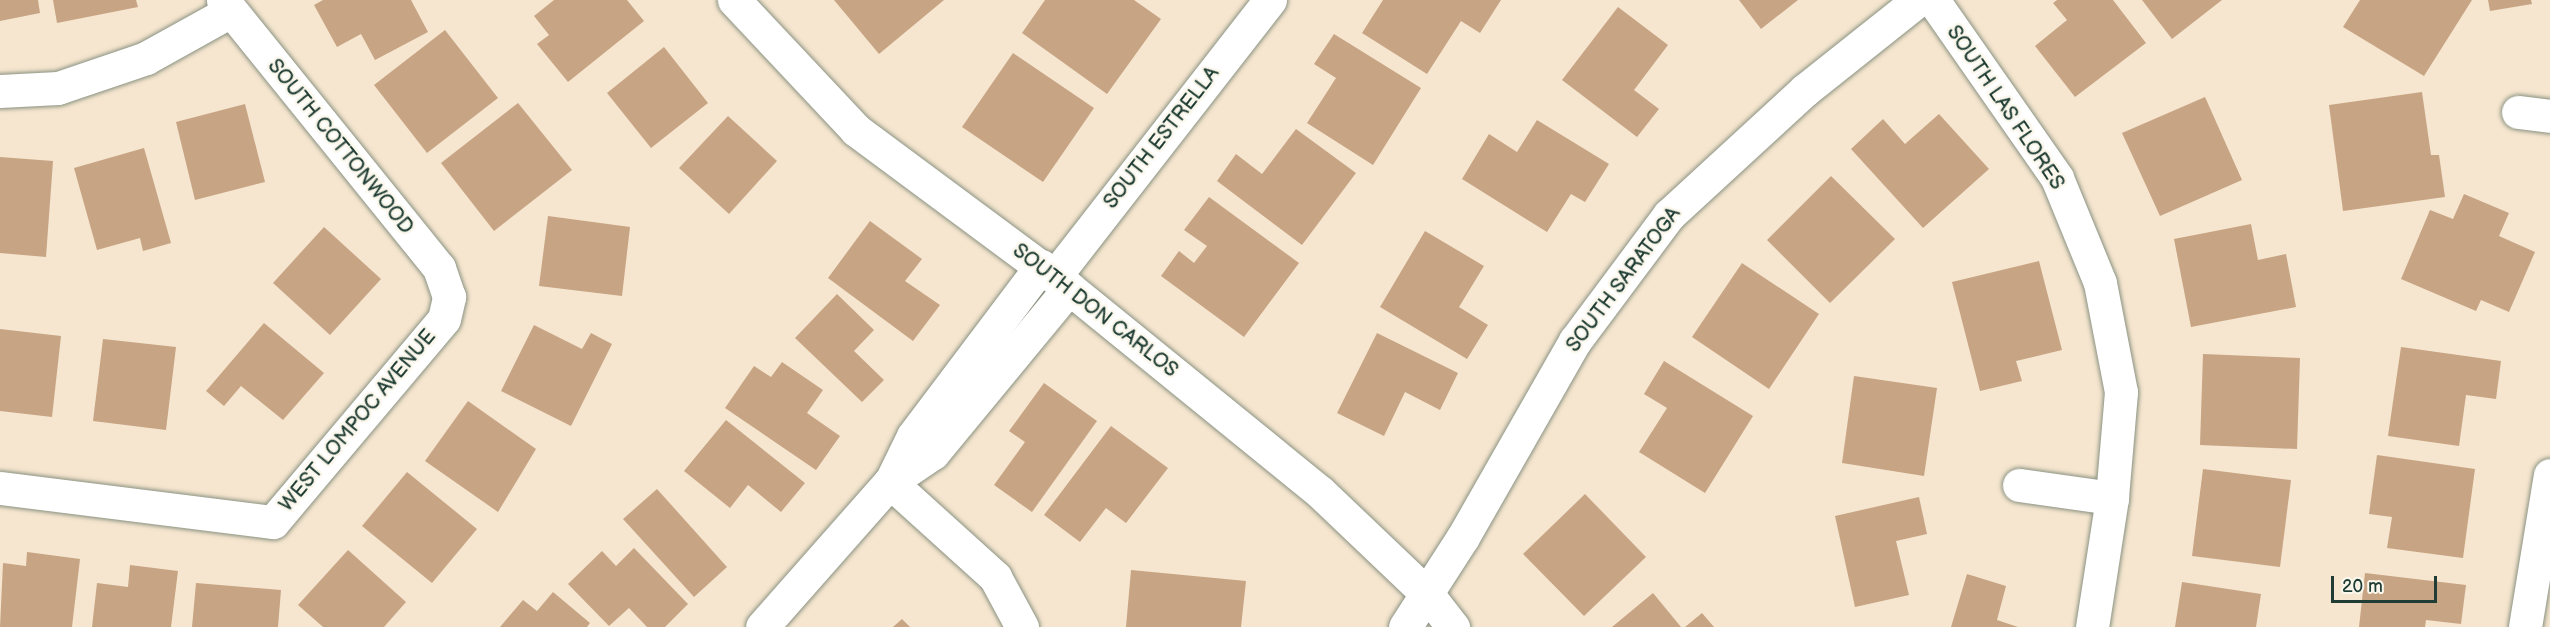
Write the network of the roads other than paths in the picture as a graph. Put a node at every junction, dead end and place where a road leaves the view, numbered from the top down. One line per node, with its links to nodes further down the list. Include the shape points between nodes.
1 (734, 0): 7 (street, SOUTH DON CARLOS, via 856,130)
2 (1270, 0): 7 (street, SOUTH ESTRELLA)
3 (1918, 0): 14 (street, SOUTH SARATOGA, via 1804,90 1669,215 1575,341)
4 (1933, 0): 13 (street, SOUTH LAS FLORES, via 2057,178 2100,283 2121,392)
5 (226, 6): 6 (street, via 146,58 58,87); 8 (street, SOUTH COTTONWOOD, via 439,268)
6 (0, 91)
7 (1055, 277): 10 (street, SOUTH ESTRELLA, via 933,453); 14 (street, SOUTH DON CARLOS, via 1320,492)
8 (449, 297): 12 (street, WEST LOMPOC AVENUE, via 444,319 273,522)
9 (2550, 475): 20 (street)
10 (890, 482): 15 (street, SOUTH ESTRELLA); 16 (street, via 995,577)
11 (2019, 485): 13 (street)
12 (0, 488)
13 (2112, 498): 19 (street, SOUTH LAS FLORES)
14 (1428, 595): 17 (street, SOUTH SARATOGA); 18 (street, SOUTH DON CARLOS)
15 (762, 627)
16 (1022, 627)
17 (1405, 627)
18 (1453, 627)
19 (2092, 627)
20 (2525, 627)

